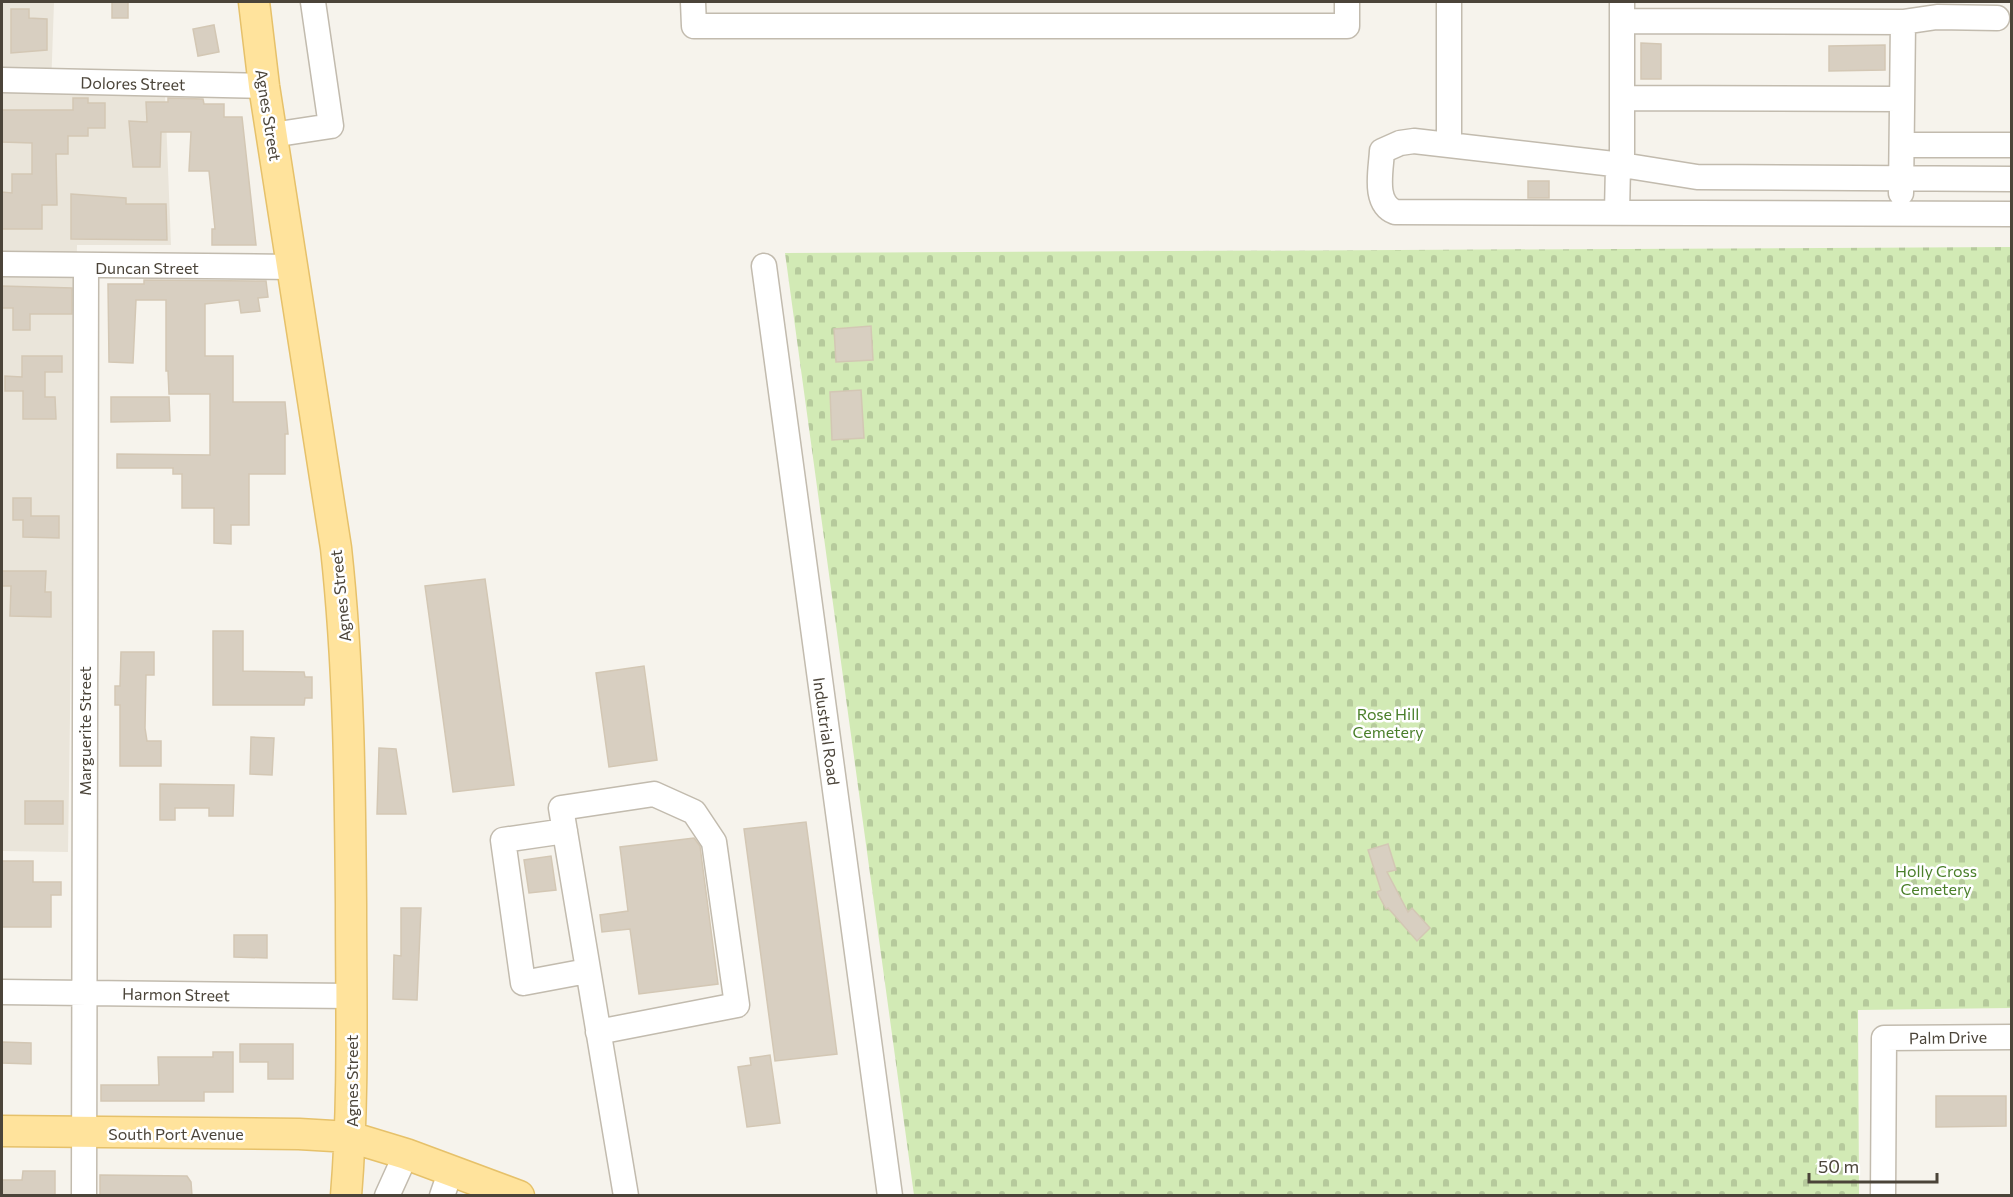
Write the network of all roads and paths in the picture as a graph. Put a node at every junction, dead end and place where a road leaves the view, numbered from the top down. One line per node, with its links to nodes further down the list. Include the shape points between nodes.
1 (254, 2): 10 (main road, Agnes Street)
2 (313, 2): 13 (street, via 332,126)
3 (693, 2): 4 (street, via 694,26 1347,26)
4 (1347, 2)
5 (1449, 2): 14 (street)
6 (1623, 11): 8 (street); 11 (street)
7 (1998, 18): 8 (street, via 1937,17)
8 (1904, 22): 12 (street)
9 (2, 80): 10 (street, Dolores Street)
10 (264, 86): 13 (main road, Agnes Street)
11 (1623, 98): 12 (street); 17 (street)
12 (1902, 99): 15 (street)
13 (272, 135): 26 (main road, Agnes Street)
14 (1449, 143): 17 (street); 20 (street, via 1400,143 1382,151 1384,206 1395,212)
15 (1902, 145): 16 (street); 18 (street)
16 (2012, 145)
17 (1620, 165): 18 (street, via 1697,177); 20 (street)
18 (1901, 178): 19 (street); 21 (street)
19 (2012, 178)
20 (1617, 213): 21 (street)
21 (1900, 214): 22 (street)
22 (2012, 214)
23 (2, 264): 24 (street, Duncan Street)
24 (86, 266): 26 (street, Duncan Street); 30 (street, Marguerite Street)
25 (764, 266): 44 (street, Industrial Road)
26 (293, 267): 31 (main road, Agnes Street, via 344,618 349,701)
27 (565, 831): 28 (street); 28 (street, via 503,840 523,983); 32 (street, via 561,808 654,794 694,812 714,842 736,1005)
28 (587, 971): 32 (street)
29 (2, 992): 30 (street, Harmon Street)
30 (84, 993): 31 (street, Harmon Street); 35 (street, Marguerite Street)
31 (351, 996): 36 (main road, Agnes Street)
32 (598, 1032): 43 (street)
33 (2012, 1037): 45 (street, Palm Drive, via 1884,1038)
34 (2, 1131): 35 (main road, South Port Avenue)
35 (84, 1132): 36 (main road, South Port Avenue); 39 (street, Marguerite Street)
36 (350, 1137): 37 (main road, South Port Avenue); 40 (main road, Agnes Street)
37 (406, 1154): 38 (main road, South Port Avenue); 41 (street)
38 (447, 1183): 42 (main road, South Port Avenue)
39 (84, 1196)
40 (346, 1196)
41 (387, 1196)
42 (519, 1196)
43 (626, 1196)
44 (890, 1196)
45 (1884, 1196)

